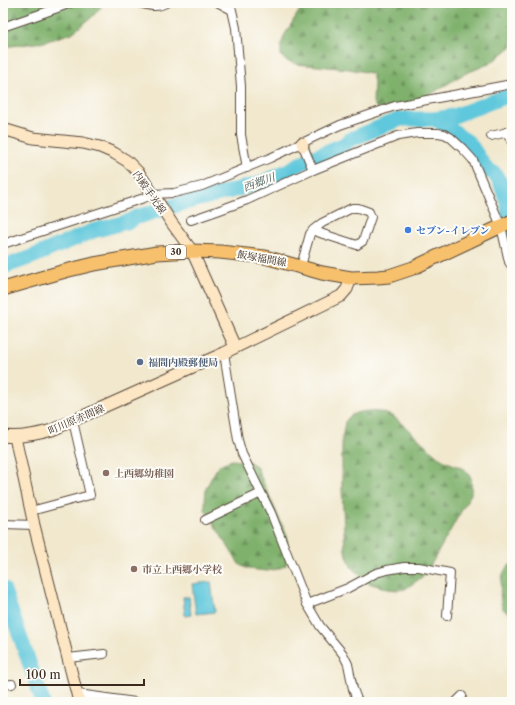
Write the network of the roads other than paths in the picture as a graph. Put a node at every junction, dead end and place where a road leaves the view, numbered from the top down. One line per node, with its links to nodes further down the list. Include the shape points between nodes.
1 (70, 3): 5 (street)
2 (139, 3): 3 (street, via 159,6)
3 (166, 3)
4 (219, 3): 12 (street, via 232,10 236,28 241,86 241,136)
5 (3, 27)
6 (512, 84): 11 (street, via 395,106 340,125)
7 (3, 129): 14 (main road, 内殿手光線, via 33,138 83,143 114,153 138,172)
8 (509, 132): 9 (street); 10 (street)
9 (491, 136)
10 (512, 142)
11 (302, 144): 12 (street); 13 (street)
12 (247, 168): 14 (street, via 202,186)
13 (313, 168): 15 (street, via 247,200); 16 (street, via 398,136 428,132 444,134 473,160)
14 (154, 196): 18 (street); 19 (main road, 内殿手光線)
15 (191, 220)
16 (506, 224): 21 (street, via 509,262); 22 (main road, 飯塚福間線 / 30, via 413,268 389,276)
17 (313, 230): 17 (street, via 352,208 369,212 371,217 363,241 357,245); 20 (street)
18 (3, 244)
19 (192, 251): 20 (main road, 飯塚福間線 / 30, via 265,257); 23 (main road, 飯塚福間線 / 30, via 156,253 94,264); 24 (main road, 内殿手光線)
20 (301, 266): 22 (main road, 飯塚福間線 / 30)
21 (512, 266)
22 (351, 278): 24 (main road, 町川原赤間線, via 341,296)
23 (3, 289)
24 (235, 347): 25 (main road, 町川原赤間線)
25 (224, 353): 26 (main road, 町川原赤間線); 29 (street, via 238,440)
26 (72, 421): 28 (main road, 町川原赤間線, via 52,430); 30 (street, via 90,495)
27 (3, 436): 28 (main road, 町川原赤間線)
28 (15, 437): 30 (main road)
29 (261, 493): 31 (street); 34 (street)
30 (31, 511): 33 (main road)
31 (205, 520)
32 (3, 524): 33 (street)
33 (34, 525): 37 (main road)
34 (307, 604): 35 (street, via 348,588 376,573 404,567 419,567 450,573); 41 (street, via 320,626 343,654)
35 (447, 616)
36 (104, 654): 37 (street)
37 (68, 658): 39 (main road)
38 (462, 696): 42 (street)
39 (78, 698): 40 (street)
40 (135, 702)
41 (358, 702)
42 (456, 702)

